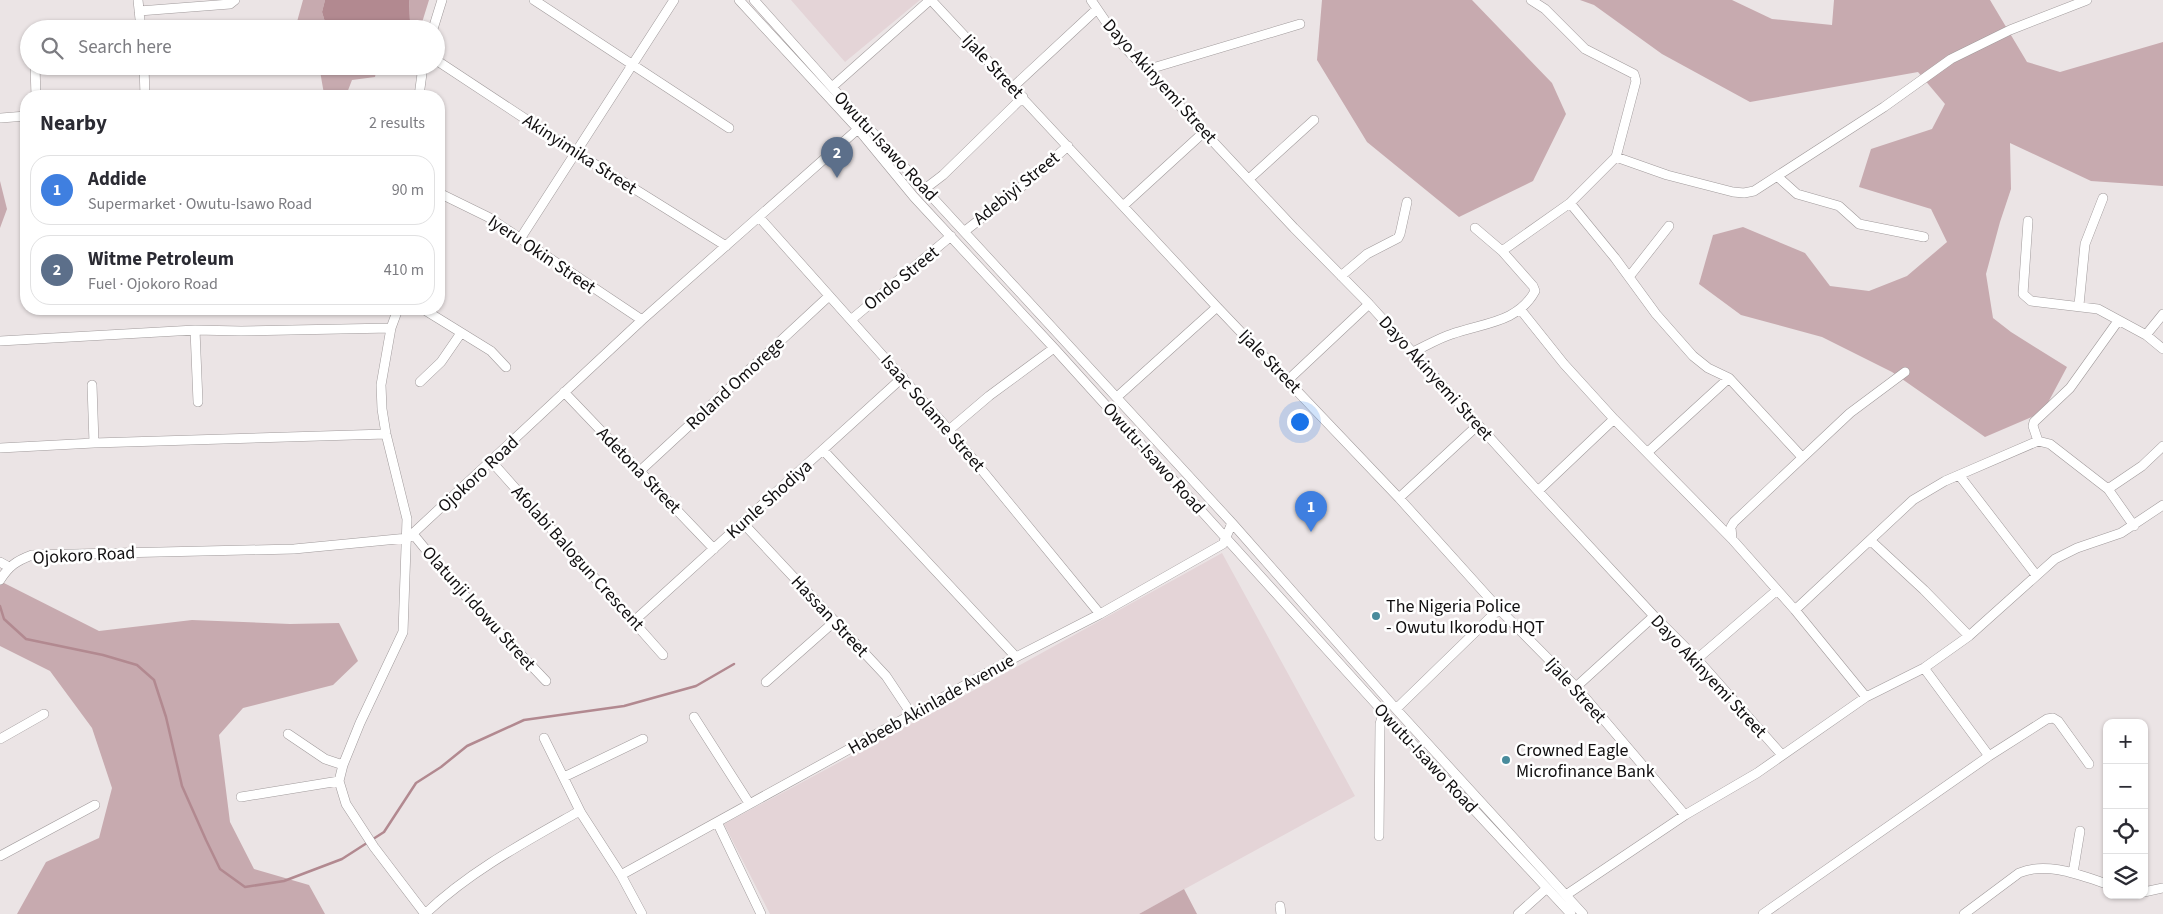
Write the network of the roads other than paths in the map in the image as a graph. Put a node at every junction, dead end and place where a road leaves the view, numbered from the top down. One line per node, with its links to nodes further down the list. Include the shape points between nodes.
1 (138, 0): 13 (street)
2 (235, 0): 13 (street, via 230,4)
3 (442, 0): 15 (street)
4 (534, 0): 17 (street)
5 (674, 0): 17 (street)
6 (739, 0): 33 (street, Owutu-Isawo Road)
7 (754, 0): 23 (street, Owutu-Isawo Road)
8 (930, 0): 23 (street); 24 (street, Ijale Street)
9 (1091, 0): 12 (street, Dayo Akinyemi Street)
10 (1531, 0): 37 (street, via 1545,9 1585,49 1634,74 1636,81)
11 (2087, 0): 38 (street, via 2010,30 1950,59 1884,107)
12 (1098, 9): 19 (street, Dayo Akinyemi Street, via 1112,34); 24 (street)
13 (139, 11): 14 (street)
14 (140, 20)
15 (436, 20)
16 (1300, 24): 19 (street)
17 (632, 63): 32 (street); 36 (street)
18 (445, 66): 36 (street, Akinyimika Street)
19 (1146, 70): 34 (street, Dayo Akinyemi Street)
20 (35, 75): 25 (street)
21 (144, 75): 26 (street)
22 (422, 75): 27 (street)
23 (832, 87): 40 (street, Owutu-Isawo Road)
24 (1013, 87): 28 (street, Ijale Street)
25 (36, 90)
26 (145, 90)
27 (420, 90)
28 (1023, 97): 35 (street, Ijale Street); 40 (street)
29 (20, 116): 30 (street)
30 (1, 118)
31 (1314, 120): 39 (street)
32 (729, 128)
33 (858, 129): 46 (street, Ojokoro Road); 51 (street, Owutu-Isawo Road)
34 (1204, 132): 39 (street, Dayo Akinyemi Street); 45 (street)
35 (1068, 146): 45 (street, Ijale Street); 50 (street, Adebiyi Street)
36 (577, 154): 53 (street); 54 (street, Akinyimika Street)
37 (1616, 156): 38 (street, via 1667,175 1733,192 1754,191); 44 (street)
38 (1777, 176): 52 (street, via 1797,194 1839,206 1852,219 1866,226)
39 (1249, 179): 56 (street, Dayo Akinyemi Street)
40 (926, 188): 50 (street, Owutu-Isawo Road)
41 (445, 196): 53 (street, Iyeru Okin Street, via 477,210)
42 (2103, 198): 60 (street, via 2085,244)
43 (1407, 202): 56 (street, via 1398,238 1367,254)
44 (1570, 203): 55 (street); 57 (street)
45 (1123, 206): 61 (street, Ijale Street)
46 (760, 217): 54 (street, Ojokoro Road); 58 (street, Isaac Solame Street)
47 (2028, 221): 60 (street, via 2023,294 2031,301)
48 (1669, 226): 57 (street)
49 (1475, 228): 55 (street)
50 (964, 231): 85 (street, Owutu-Isawo Road)
51 (951, 236): 66 (street, Ondo Street); 74 (street, Owutu-Isawo Road)
52 (1924, 238)
53 (520, 240): 67 (street, Iyeru Okin Street)
54 (726, 246): 67 (street, Ojokoro Road)
55 (1502, 250): 62 (street, via 1535,291)
56 (1341, 276): 59 (street, Dayo Akinyemi Street)
57 (1629, 276): 80 (street, via 1656,314 1693,356)
58 (829, 296): 66 (street, Isaac Solame Street); 99 (street, Roland Omorege)
59 (1369, 304): 76 (street, Dayo Akinyemi Street); 81 (street)
60 (2079, 305): 68 (street, via 2098,309)
61 (1216, 307): 81 (street, Ijale Street); 85 (street)
62 (1520, 309): 76 (street, via 1500,321 1449,334); 87 (street)
63 (2163, 314): 72 (street)
64 (396, 315): 69 (street)
65 (434, 315): 71 (street)
66 (852, 319): 79 (street, Isaac Solame Street)
67 (642, 320): 84 (street, Ojokoro Road)
68 (2118, 320): 72 (street); 91 (street, via 2070,388 2034,422)
69 (391, 328): 70 (street); 90 (street, via 382,385)
70 (195, 330): 73 (street); 86 (street)
71 (462, 332): 77 (street, via 491,351); 82 (street, via 441,362)
72 (2146, 335): 75 (street)
73 (0, 340)
74 (1054, 348): 89 (street); 109 (street, Owutu-Isawo Road)
75 (2163, 349)
76 (1413, 352): 88 (street, Dayo Akinyemi Street)
77 (506, 368)
78 (1905, 372): 97 (street, via 1850,413)
79 (903, 377): 89 (street, Isaac Solame Street); 95 (street, Kunle Shodiya)
80 (1729, 378): 96 (street); 97 (street)
81 (1288, 380): 103 (street, Ijale Street)
82 (420, 382)
83 (92, 385): 92 (street)
84 (564, 392): 98 (street, Ojokoro Road); 99 (street, Adetona Street)
85 (1117, 397): 106 (street, Owutu-Isawo Road)
86 (198, 402)
87 (1614, 419): 96 (street); 102 (street)
88 (1478, 425): 102 (street, Dayo Akinyemi Street); 103 (street)
89 (949, 430): 120 (street, Isaac Solame Street)
90 (386, 434): 92 (street); 108 (street)
91 (2038, 440): 100 (street); 101 (street, via 2050,444)
92 (94, 443): 94 (street)
93 (2163, 446): 101 (street, via 2142,466)
94 (0, 448)
95 (823, 450): 105 (street, Kunle Shodiya); 126 (street)
96 (1648, 452): 110 (street)
97 (1802, 457): 110 (street, via 1734,522)
98 (492, 462): 108 (street, Ojokoro Road); 122 (street, Afolabi Balogun Crescent)
99 (641, 470): 112 (street, Adetona Street)
100 (1959, 475): 111 (street, via 1928,489); 115 (street)
101 (2108, 489): 107 (street)
102 (1538, 491): 121 (street, Dayo Akinyemi Street)
103 (1398, 498): 118 (street, Ijale Street)
104 (2163, 505): 107 (street)
105 (743, 523): 112 (street, Kunle Shodiya); 123 (street, Hassan Street)
106 (1232, 523): 109 (street, Habeeb Akinlade Avenue); 133 (street, Owutu-Isawo Road)
107 (2134, 526): 115 (street, via 2110,538 2066,552)
108 (410, 536): 114 (street, Ojokoro Road, via 294,549 32,555 17,560); 129 (street, Olatunji Idowu Street); 145 (street, via 402,632)
109 (1226, 537): 120 (street, Habeeb Akinlade Avenue, via 1223,544); 136 (street, Owutu-Isawo Road)
110 (1732, 539): 117 (street)
111 (1870, 540): 119 (street); 124 (street)
112 (714, 549): 122 (street, Kunle Shodiya)
113 (0, 562): 114 (street)
114 (9, 567): 116 (street, Ojokoro Road)
115 (2036, 575): 124 (street)
116 (0, 580)
117 (1776, 591): 119 (street); 127 (street)
118 (1499, 609): 131 (street, Ijale Street); 133 (street)
119 (1795, 610): 132 (street)
120 (1100, 614): 126 (street, Habeeb Akinlade Avenue)
121 (1654, 616): 127 (street, Dayo Akinyemi Street); 131 (street)
122 (634, 621): 125 (street, Afolabi Balogun Crescent)
123 (835, 621): 130 (street); 135 (street, Hassan Street, via 886,676)
124 (1969, 636): 128 (street)
125 (663, 654)
126 (1016, 657): 135 (street, Habeeb Akinlade Avenue)
127 (1697, 659): 142 (street, Dayo Akinyemi Street)
128 (1924, 668): 132 (street); 143 (street)
129 (546, 681)
130 (766, 682)
131 (1576, 687): 152 (street, Ijale Street)
132 (1866, 697): 142 (street)
133 (1396, 709): 163 (street, Owutu-Isawo Road)
134 (44, 714): 139 (street)
135 (912, 715): 149 (street, Habeeb Akinlade Avenue)
136 (1386, 715): 155 (street, via 1380,724); 160 (street, Owutu-Isawo Road)
137 (694, 717): 149 (street)
138 (288, 734): 145 (street, via 325,759)
139 (0, 738)
140 (544, 738): 146 (street)
141 (643, 739): 146 (street)
142 (1782, 755): 152 (street, via 1744,782)
143 (1989, 756): 144 (street, via 2053,718 2058,720); 170 (street)
144 (2089, 764)
145 (343, 765): 147 (street)
146 (564, 777): 151 (street)
147 (339, 781): 148 (street); 164 (street, via 346,804)
148 (241, 797)
149 (750, 803): 153 (street, Habeeb Akinlade Avenue)
150 (95, 805): 156 (street)
151 (581, 813): 158 (street); 164 (street, via 484,866)
152 (1685, 816): 163 (street)
153 (717, 822): 158 (street, Habeeb Akinlade Avenue); 166 (street)
154 (2080, 831): 157 (street)
155 (1379, 836)
156 (0, 856)
157 (2073, 873): 159 (street); 171 (street, via 2028,869)
158 (620, 875): 165 (street)
159 (2103, 883)
160 (1547, 888): 167 (street); 168 (street, Owutu-Isawo Road)
161 (2163, 888): 162 (street)
162 (2148, 891)
163 (1566, 895): 169 (street, Owutu-Isawo Road)
164 (425, 914)
165 (642, 914)
166 (761, 914)
167 (1518, 914)
168 (1571, 914)
169 (1583, 914)
170 (1763, 914)
171 (1964, 914)

